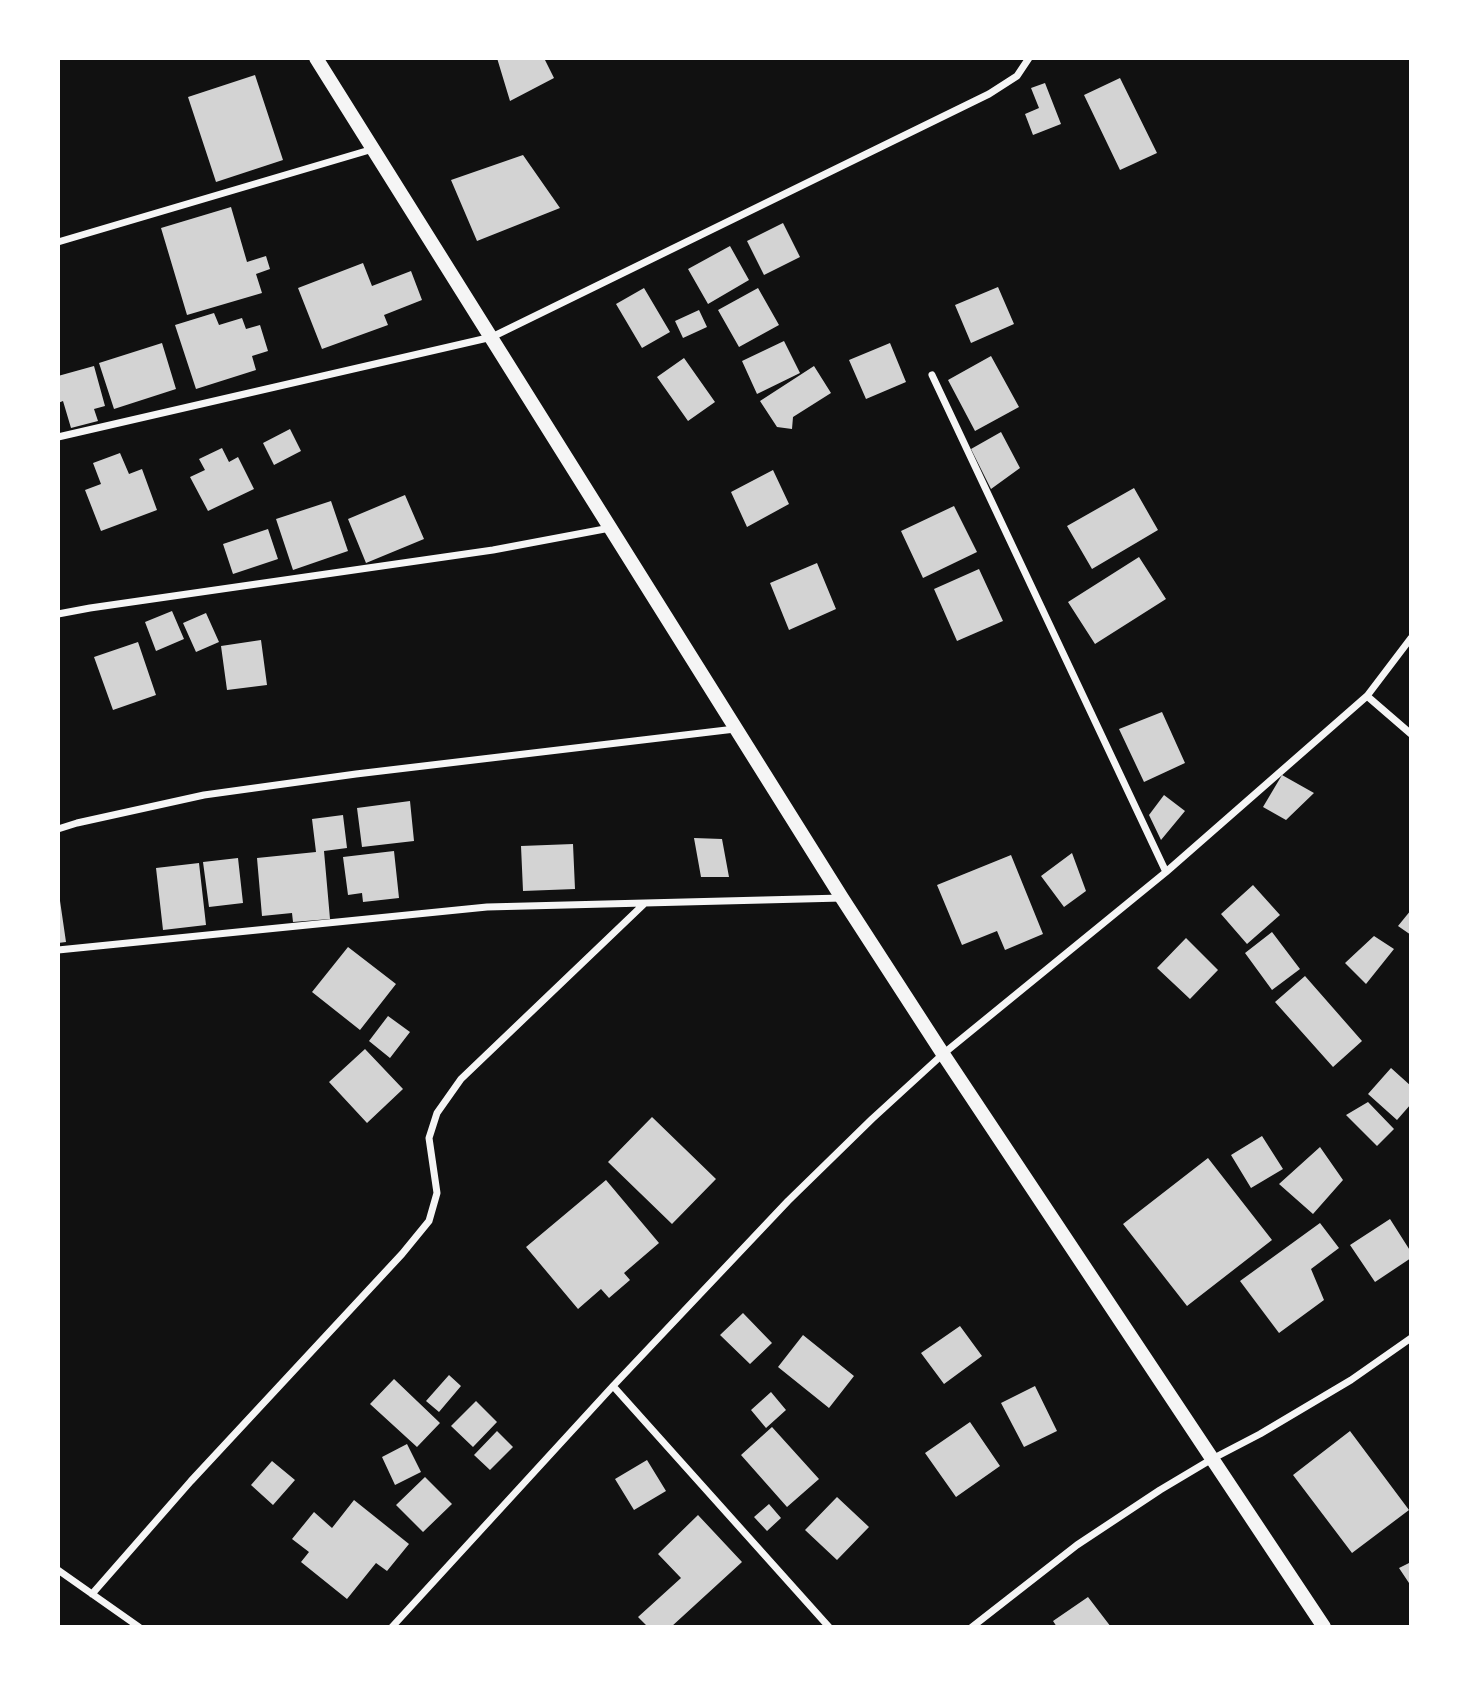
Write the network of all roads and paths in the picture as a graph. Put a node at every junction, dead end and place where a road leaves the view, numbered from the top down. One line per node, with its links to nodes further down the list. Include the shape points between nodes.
1 (316, 58): 3 (main road)
2 (1029, 58): 5 (street, via 1017,76 989,94)
3 (373, 149): 4 (street); 5 (main road)
4 (58, 242)
5 (492, 337): 7 (street); 8 (main road)
6 (932, 375): 15 (street)
7 (58, 437)
8 (611, 528): 9 (street, via 493,550); 12 (main road)
9 (58, 614)
10 (1411, 638): 11 (street)
11 (1367, 696): 13 (street); 15 (street)
12 (736, 729): 14 (street, via 204,795); 16 (main road)
13 (1411, 734)
14 (58, 829)
15 (1166, 872): 19 (street)
16 (842, 898): 17 (street); 19 (main road)
17 (644, 904): 18 (street, via 487,907); 24 (street, via 461,1079 437,1113 429,1138 437,1194 429,1221)
18 (58, 950)
19 (943, 1054): 21 (street, via 788,1201); 22 (main road)
20 (1411, 1338): 22 (street, via 1351,1380)
21 (612, 1386): 26 (street); 27 (street)
22 (1212, 1459): 28 (street, via 1077,1545); 29 (main road)
23 (58, 1570): 24 (street)
24 (92, 1594): 25 (street)
25 (139, 1627)
26 (392, 1627)
27 (830, 1627)
28 (972, 1627)
29 (1324, 1627)

